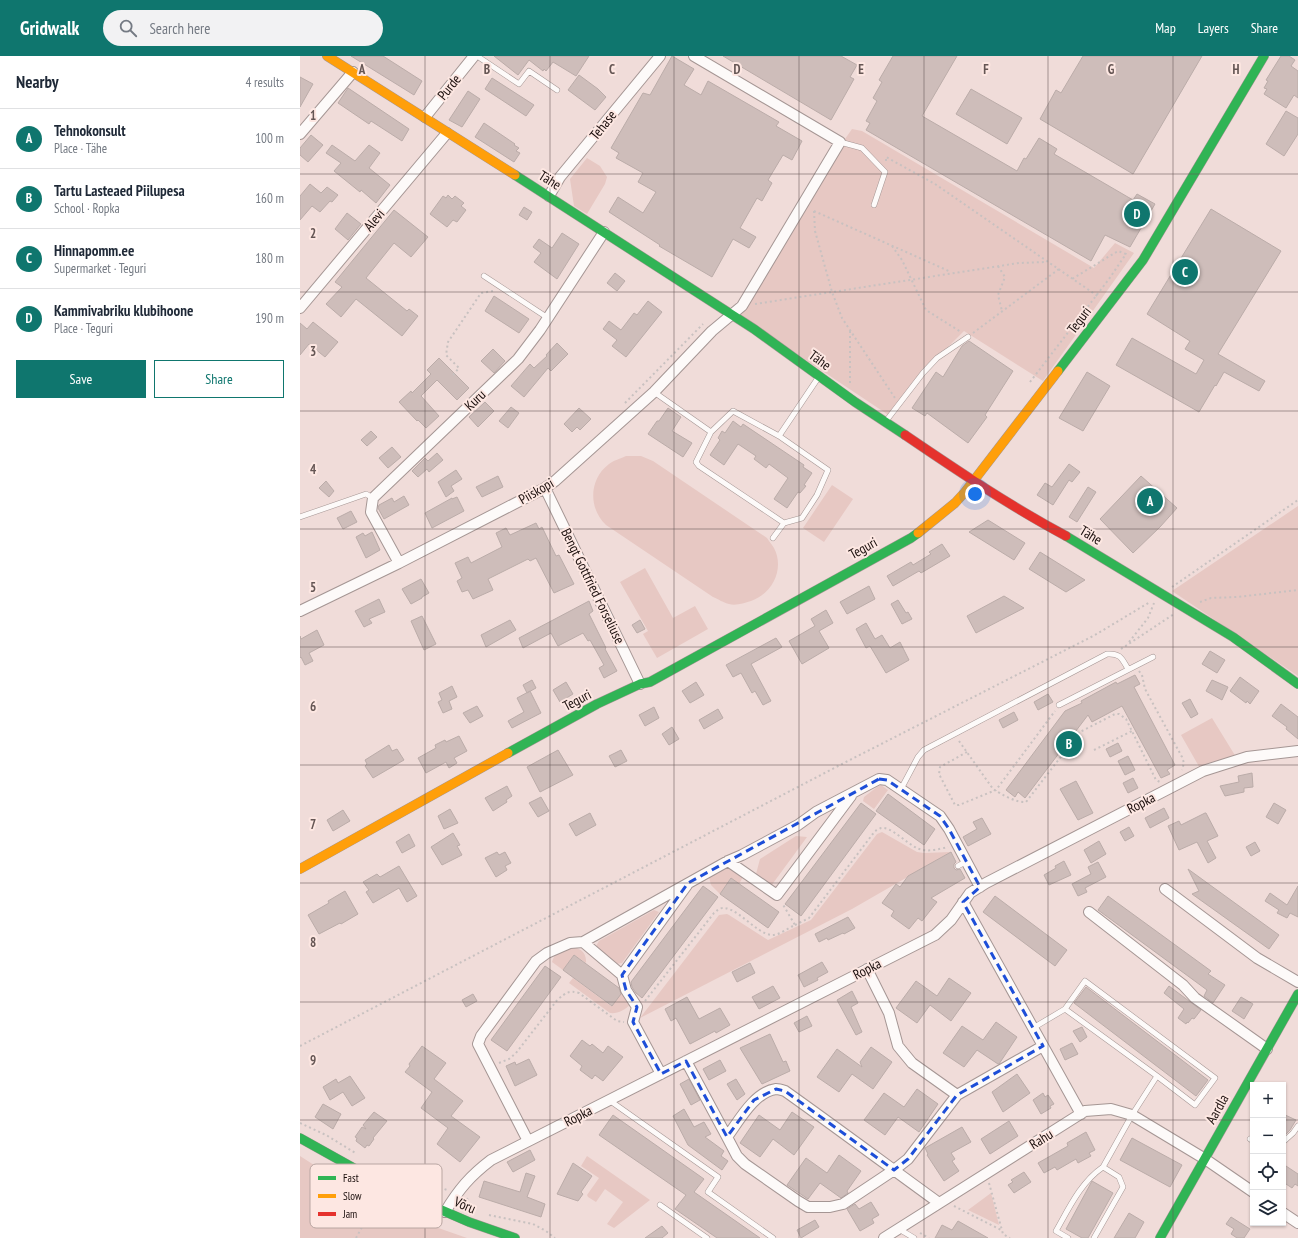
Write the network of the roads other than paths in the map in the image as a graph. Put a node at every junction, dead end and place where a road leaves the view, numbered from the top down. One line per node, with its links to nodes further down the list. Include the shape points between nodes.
1 (328, 56): 6 (street, Tähe)
2 (475, 56): 7 (lane, via 519,84 529,71); 8 (street, Purde)
3 (660, 56): 12 (street, Tehase, via 560,177)
4 (694, 56): 11 (street)
5 (1264, 56): 25 (street, Teguri, via 1143,260)
6 (353, 72): 8 (street, Tähe); 10 (street)
7 (557, 90)
8 (425, 117): 9 (street, Tähe)
9 (447, 133): 12 (street, Tähe); 16 (street, Alevi)
10 (300, 134)
11 (840, 142): 13 (lane, via 862,148 885,172); 17 (street, Piiskopi, via 742,306)
12 (549, 196): 14 (street, Tähe)
13 (874, 205)
14 (604, 232): 17 (street, Tähe); 18 (street, Kuru)
15 (484, 276): 18 (lane)
16 (300, 308)
17 (732, 315): 20 (street, Tähe); 21 (street, Piiskopi, via 712,331)
18 (548, 318): 27 (street, Kuru, via 518,359)
19 (968, 337): 22 (lane, via 937,358)
20 (820, 376): 22 (street, Tähe); 24 (lane)
21 (654, 392): 23 (lane); 26 (street, Piiskopi)
22 (886, 422): 25 (street, Tähe)
23 (711, 432): 24 (lane, via 733,411); 29 (lane, via 696,462 699,466)
24 (779, 436): 29 (lane, via 828,470 817,495 802,518)
25 (973, 481): 35 (street, Teguri, via 955,503 911,538 650,682); 36 (street, Tähe, via 1233,637)
26 (545, 488): 31 (street, Piiskopi); 35 (street, Bengt Gottfried Forseliuse)
27 (373, 498): 28 (lane, via 366,494); 31 (street, via 372,512)
28 (300, 517)
29 (784, 523): 30 (lane)
30 (773, 538)
31 (399, 563): 32 (street, Piiskopi)
32 (300, 611)
33 (1153, 657): 34 (lane)
34 (1128, 669): 37 (lane); 39 (lane, via 1121,657 1115,653 1107,654 954,734 924,750)
35 (640, 684): 42 (street, Teguri, via 597,704)
36 (1298, 684)
37 (1059, 705)
38 (1298, 752): 44 (street, Ropka, via 1247,757 1203,771)
39 (900, 789): 40 (street, via 887,780 879,779); 44 (street, via 940,816 958,846 963,864)
40 (852, 793): 41 (street, via 816,812 798,825); 41 (street, via 777,896)
41 (728, 861): 43 (street)
42 (300, 869)
43 (688, 883): 48 (street); 50 (street)
44 (980, 887): 46 (street, Ropka)
45 (1165, 889): 51 (street, via 1257,958)
46 (962, 902): 49 (street, Ropka, via 951,920 935,935); 54 (street)
47 (1089, 912): 56 (street, via 1183,985 1195,998)
48 (583, 942): 50 (street); 68 (street, via 570,943 536,961 481,1036 478,1044)
49 (867, 969): 57 (street, Ropka); 60 (street, via 889,1013 898,1046 912,1062)
50 (622, 975): 58 (street, via 626,990 637,1007 634,1018)
51 (1298, 982)
52 (1298, 994): 56 (street, Aardla)
53 (1065, 1009): 54 (lane); 59 (lane); 59 (lane, via 1085,981 1215,1078 1194,1105)
54 (1033, 1028): 55 (street)
55 (1043, 1046): 60 (street); 62 (street)
56 (1267, 1049): 69 (street, Aardla)
57 (686, 1061): 58 (street, Ropka); 65 (street)
58 (661, 1074): 61 (street, Ropka)
59 (1157, 1076): 63 (lane)
60 (957, 1095): 72 (street, via 908,1159)
61 (609, 1100): 68 (street, Ropka); 83 (lane, via 718,1177 708,1192)
62 (1080, 1114): 63 (street, Rahu, via 1086,1111 1112,1109); 74 (street, Rahu)
63 (1132, 1115): 69 (street, Rahu); 71 (lane)
64 (1298, 1126): 67 (lane)
65 (727, 1137): 72 (street, via 737,1156 745,1164 808,1207 843,1204); 72 (street, via 754,1100 776,1089 785,1091)
66 (300, 1138): 70 (street, Võru)
67 (1286, 1139)
68 (528, 1142): 77 (street, Ropka, via 491,1160 469,1179)
69 (1205, 1159): 73 (street, Rahu); 88 (street, Aardla)
70 (347, 1164)
71 (1103, 1167): 86 (lane, via 1093,1174 1076,1197 1056,1231); 87 (lane, via 1119,1177 1123,1187)
72 (894, 1170): 74 (street)
73 (1251, 1190)
74 (939, 1203): 80 (street, Rahu)
75 (660, 1205): 82 (lane)
76 (442, 1211): 77 (street, Võru)
77 (445, 1212): 81 (street, Võru)
78 (1286, 1215): 79 (street)
79 (1298, 1223)
80 (899, 1229): 84 (street, Rahu); 85 (lane)
81 (515, 1238)
82 (707, 1238)
83 (773, 1238)
84 (884, 1238)
85 (914, 1238)
86 (1068, 1238)
87 (1094, 1238)
88 (1160, 1238)

